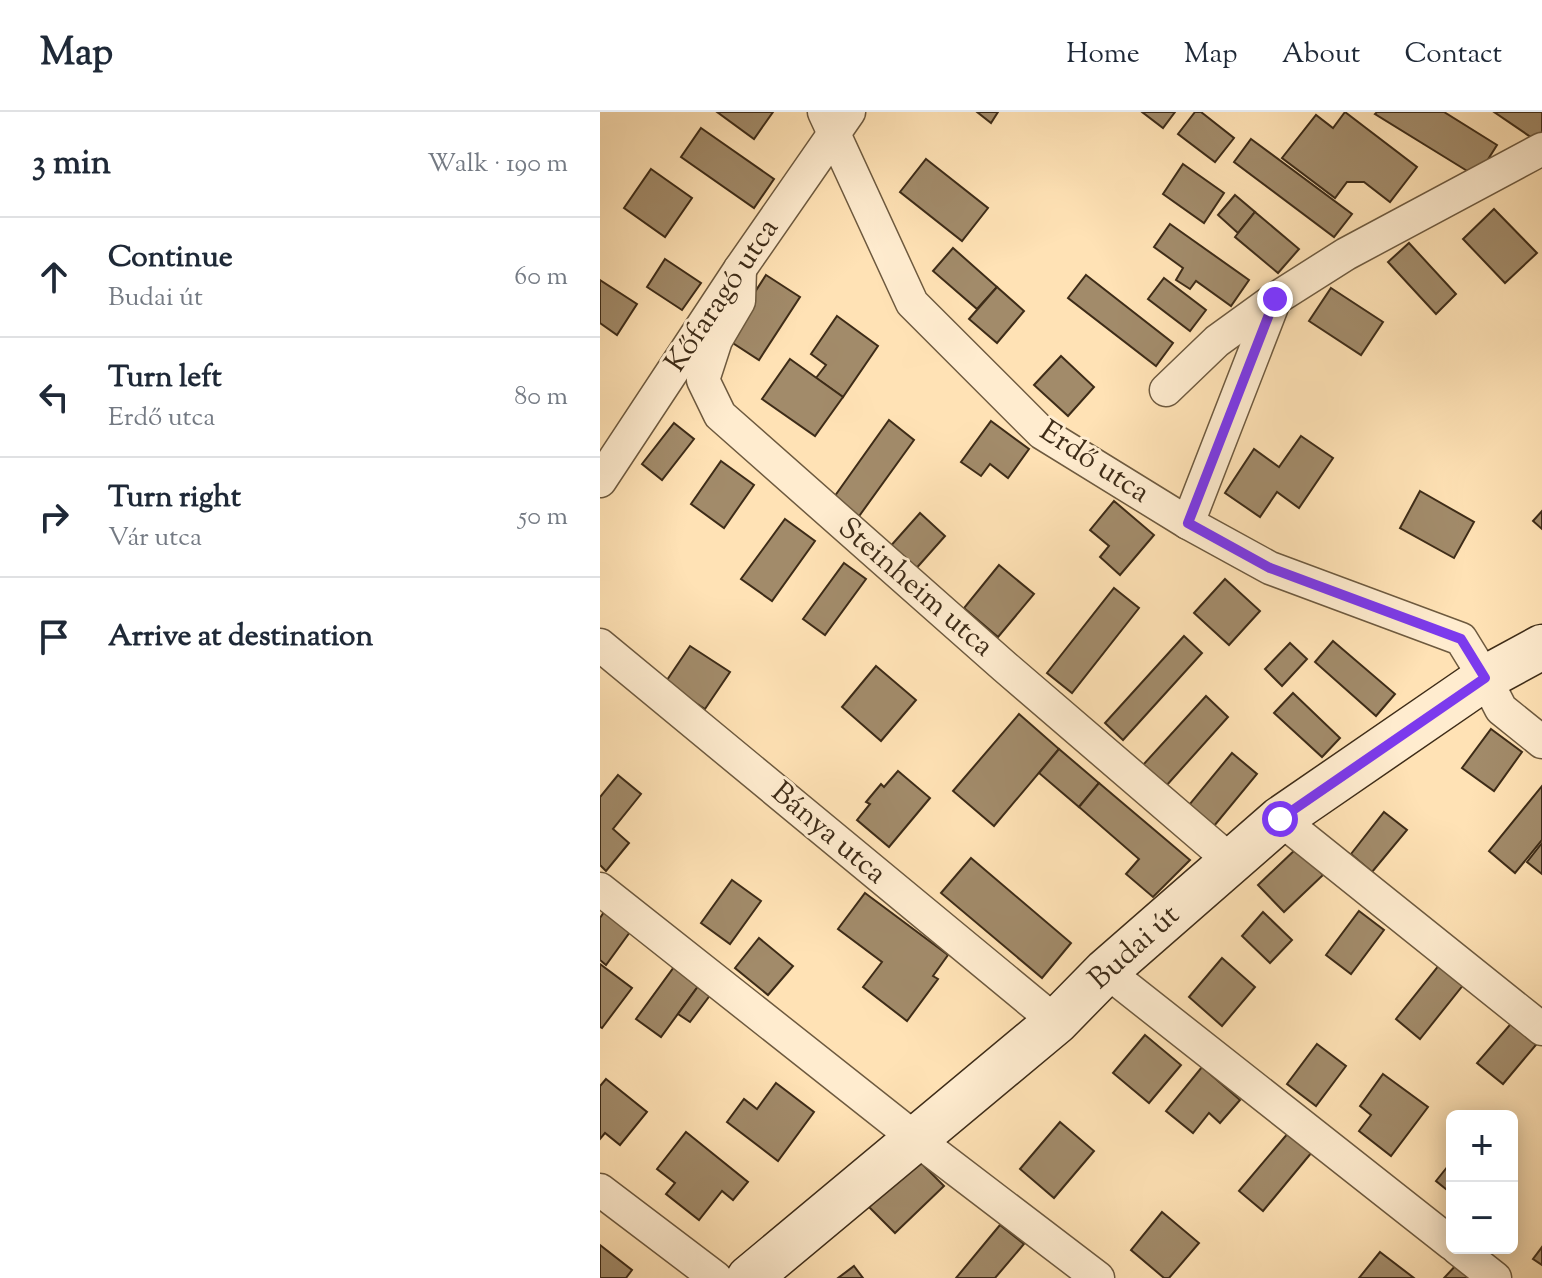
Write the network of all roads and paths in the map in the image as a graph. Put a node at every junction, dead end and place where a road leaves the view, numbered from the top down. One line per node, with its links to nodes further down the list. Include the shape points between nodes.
1 (836, 119): 3 (street, Kőfaragó utca); 7 (street, Erdő utca, via 912,303 1042,433)
2 (1542, 149): 4 (street, via 1346,254)
3 (740, 269): 6 (street, Kőfaragó utca); 13 (street, Steinheim utca, via 739,301 716,340 703,380 720,415)
4 (1275, 299): 5 (street, via 1217,341); 7 (street)
5 (1166, 390)
6 (600, 481)
7 (1188, 523): 10 (street, Erdő utca, via 1270,568 1461,639)
8 (600, 645): 16 (street, Bánya utca)
9 (1542, 647): 10 (street, Budai út)
10 (1485, 678): 11 (street, Erdő utca, via 1501,709); 12 (street, Budai út)
11 (1542, 742)
12 (1280, 819): 13 (street, Budai út); 17 (street)
13 (1232, 862): 15 (street, Budai út)
14 (600, 889): 18 (street)
15 (1106, 971): 16 (street, Budai út); 20 (street)
16 (1056, 1022): 18 (street, Budai út)
17 (1542, 1029)
18 (916, 1139): 23 (street, Budai út); 24 (street)
19 (600, 1190): 22 (street)
20 (1446, 1239)
21 (1465, 1254): 25 (street)
22 (716, 1278)
23 (749, 1278)
24 (1098, 1278)
25 (1495, 1278)

